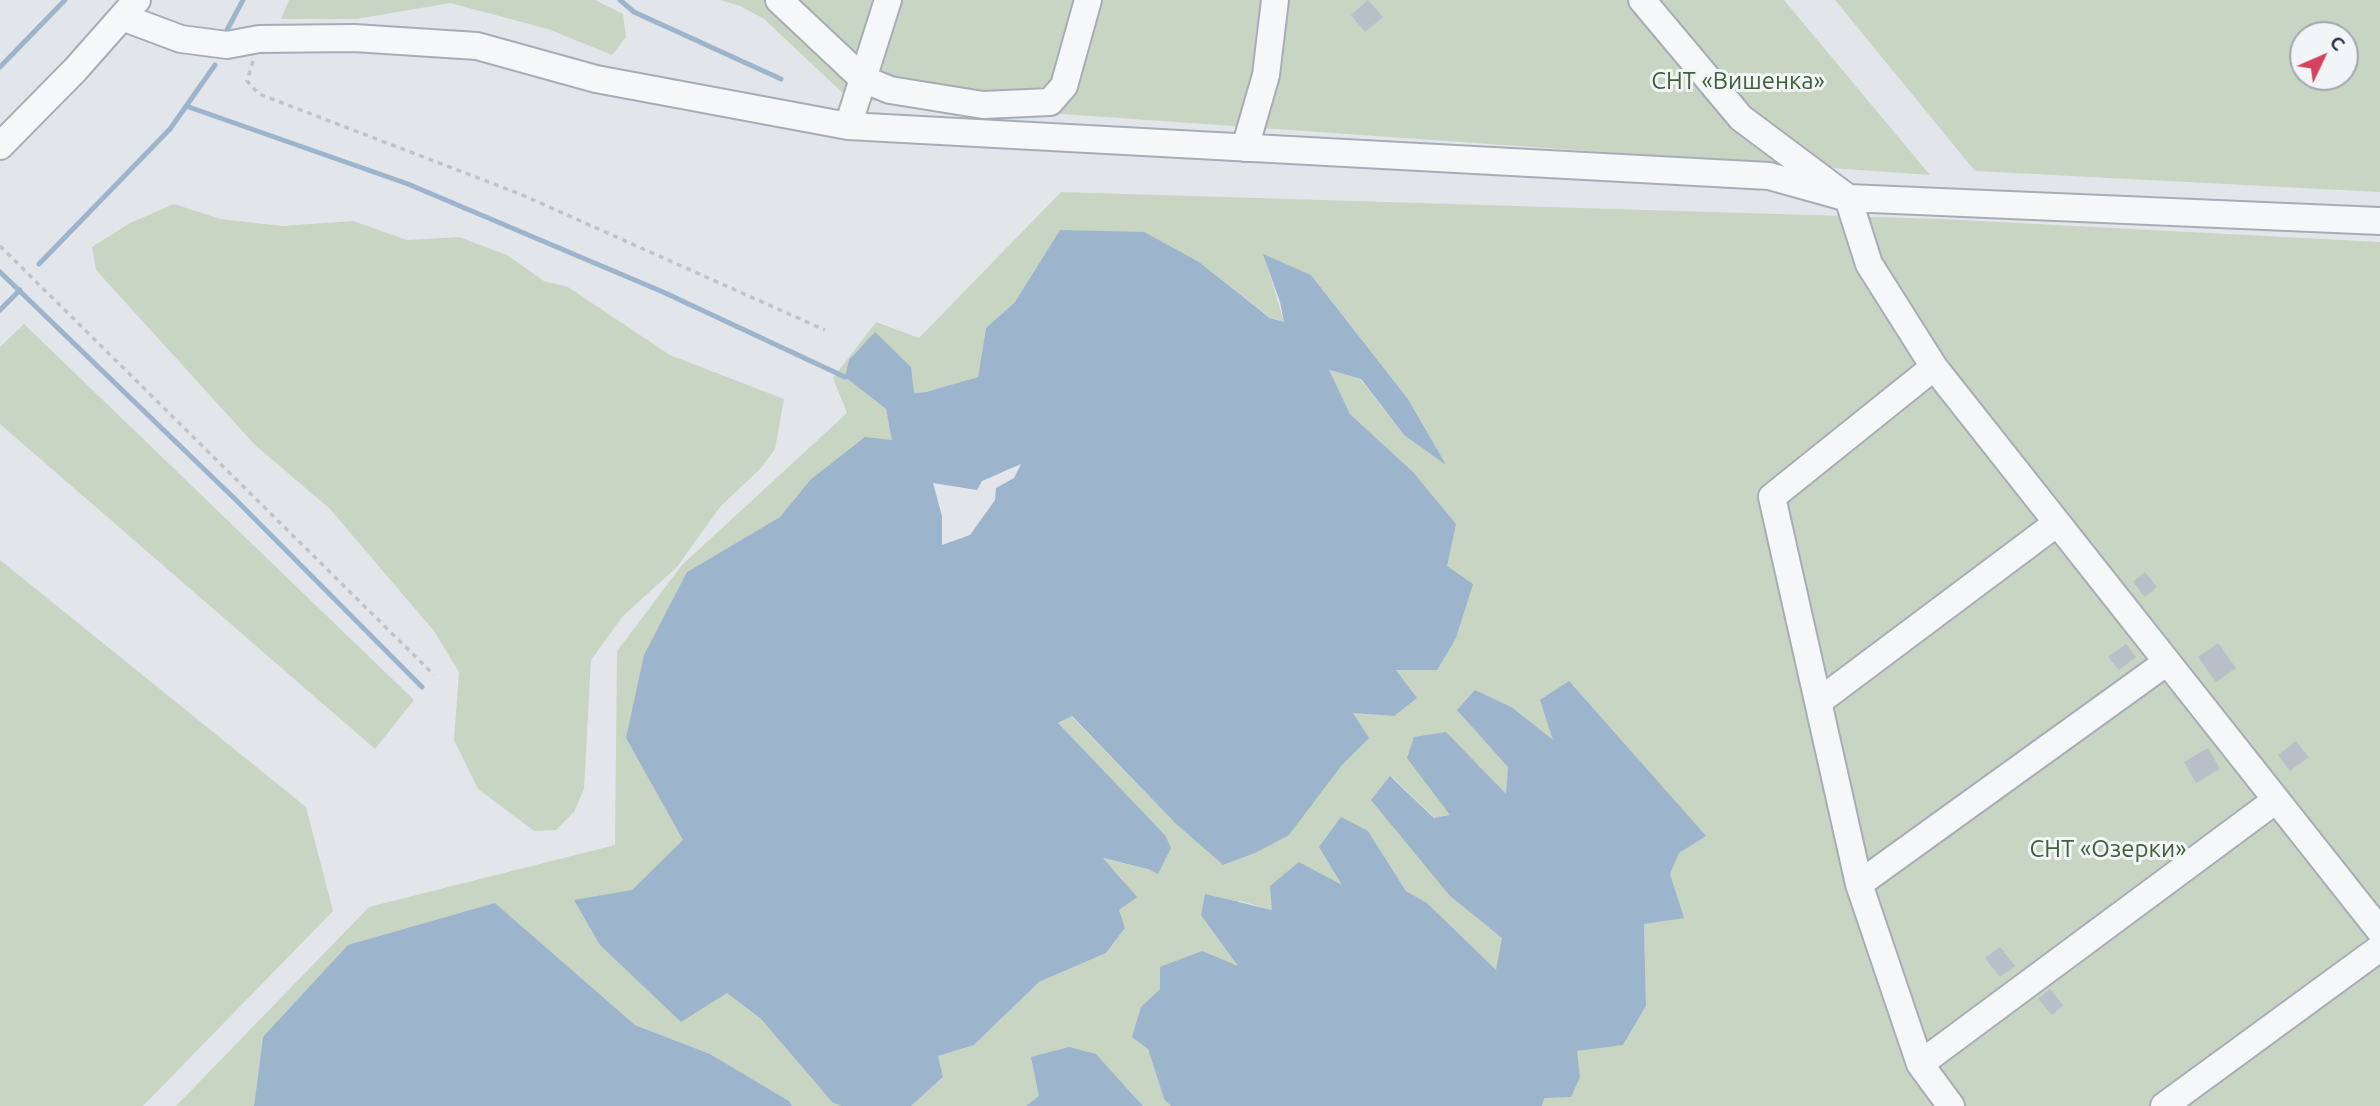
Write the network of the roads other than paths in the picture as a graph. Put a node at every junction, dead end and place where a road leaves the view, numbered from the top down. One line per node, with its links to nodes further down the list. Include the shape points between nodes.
1 (779, 0): 7 (street)
2 (888, 0): 7 (street)
3 (1088, 0): 7 (street, via 1064,86 1050,102 983,105 890,90)
4 (1275, 0): 10 (street, via 1266,75)
5 (1642, 0): 11 (street, via 1741,118)
6 (130, 8): 8 (street, via 181,39 227,45 259,39 354,38 477,46 596,79); 9 (street)
7 (863, 79): 8 (street)
8 (848, 126): 10 (street)
9 (0, 146)
10 (1245, 148): 11 (street, via 1769,176)
11 (1848, 198): 12 (street); 13 (street, via 1870,264)
12 (2380, 221)
13 (1934, 367): 14 (street); 16 (street, via 1772,497)
14 (2057, 523): 15 (street); 16 (street)
15 (2167, 662): 17 (street); 18 (street)
16 (1818, 702): 18 (street)
17 (2276, 800): 19 (street); 21 (street)
18 (1859, 884): 21 (street)
19 (2380, 931)
20 (2380, 948): 23 (street)
21 (1920, 1064): 22 (street)
22 (1951, 1106)
23 (2164, 1106)

